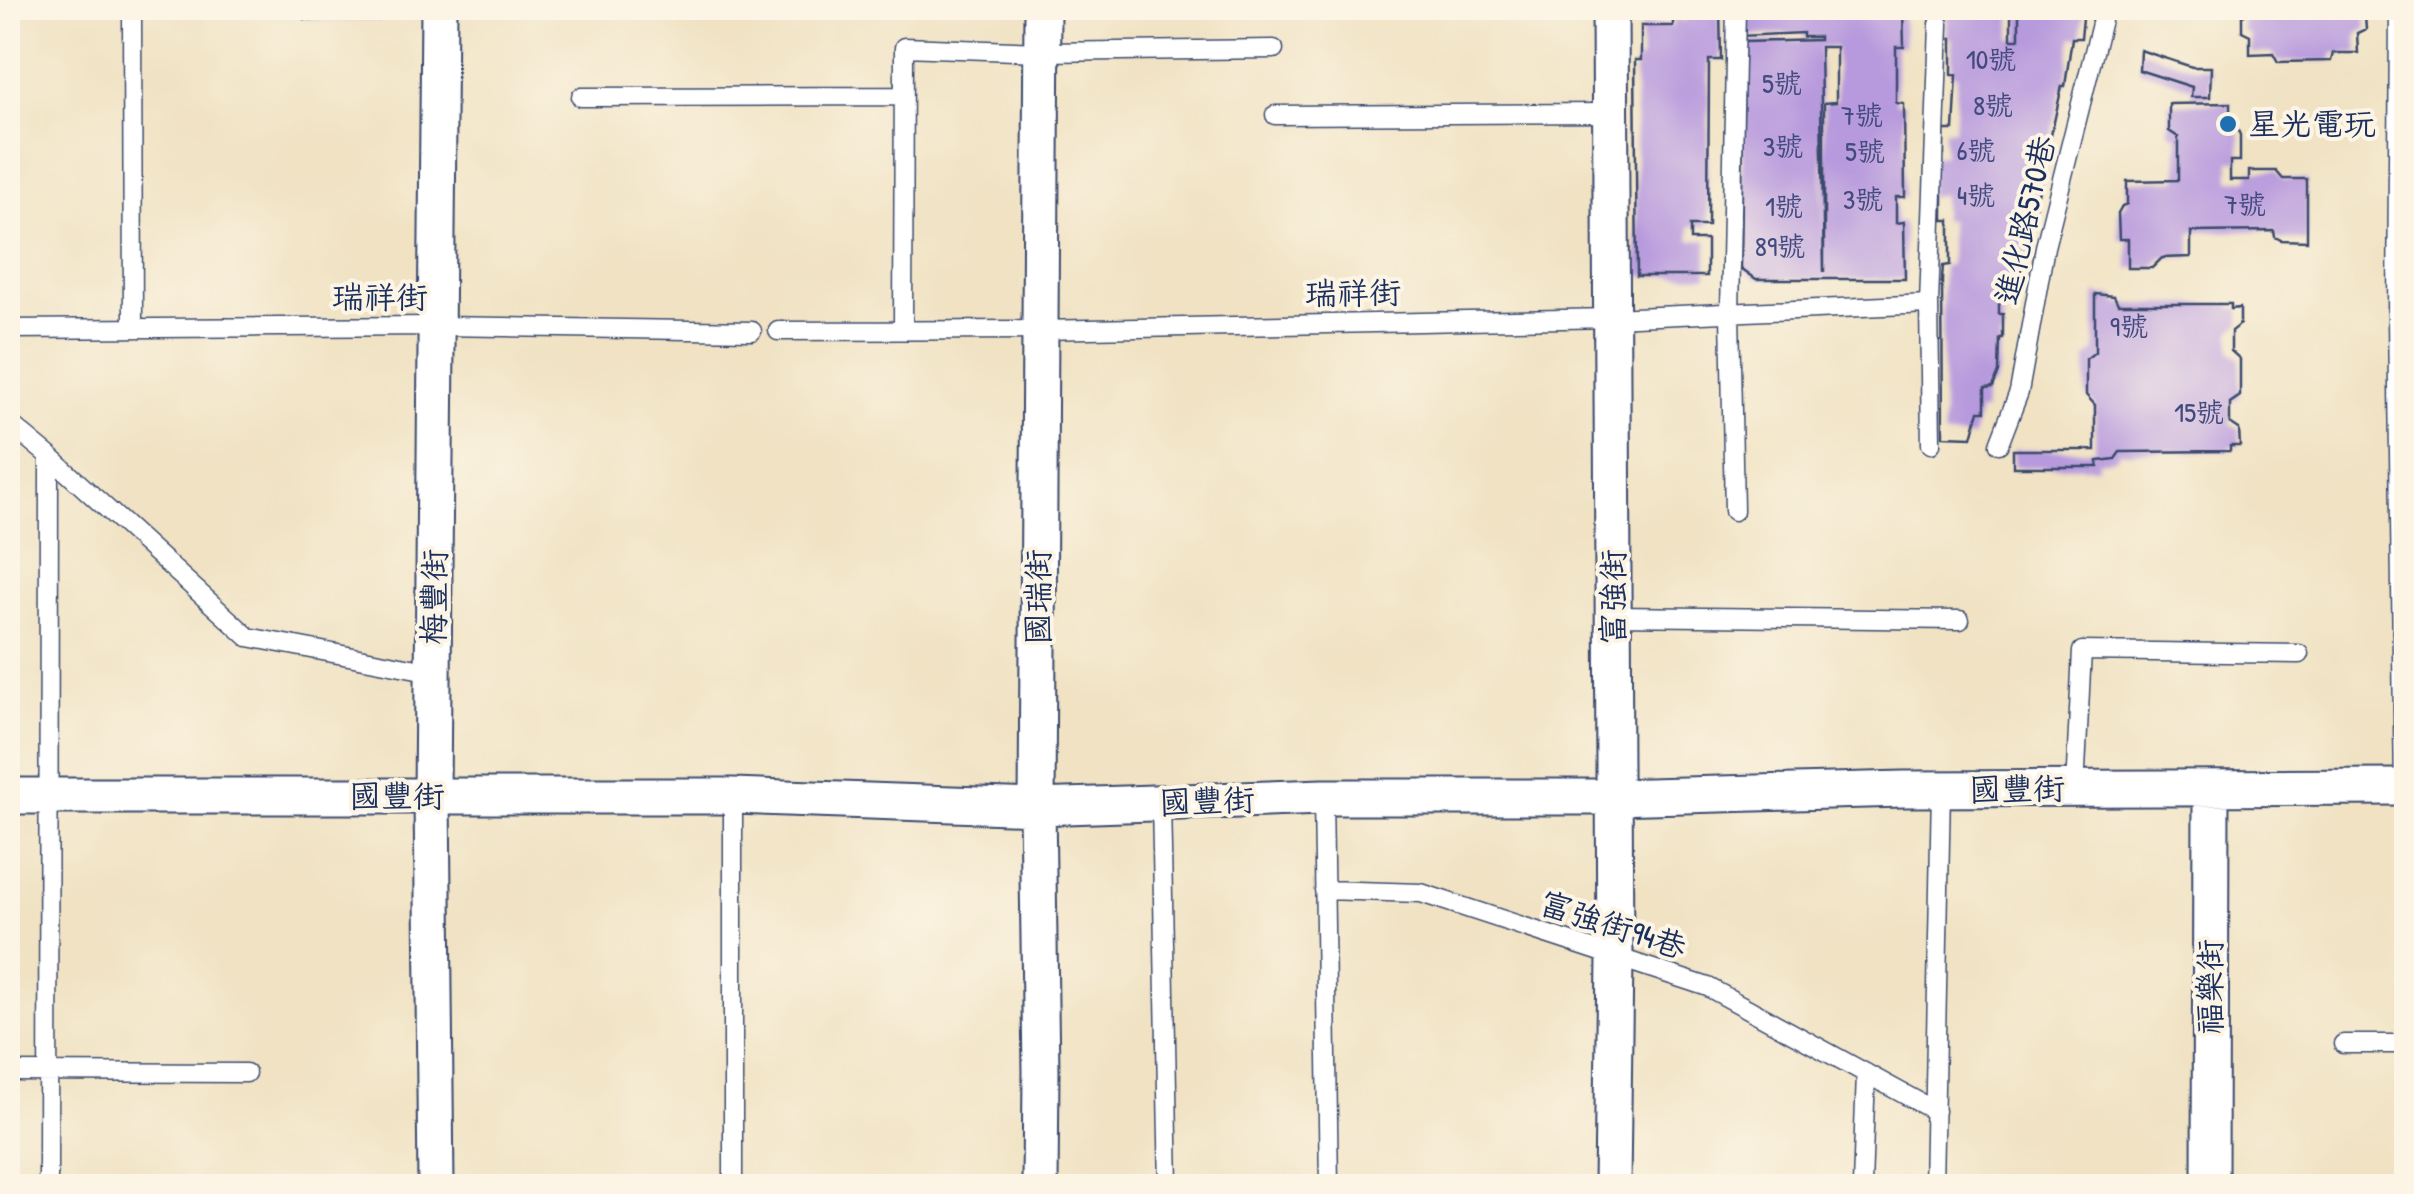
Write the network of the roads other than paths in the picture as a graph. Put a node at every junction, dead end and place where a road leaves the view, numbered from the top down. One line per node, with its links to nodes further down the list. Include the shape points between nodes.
1 (132, 8): 20 (lane)
2 (439, 8): 19 (street, 梅豐街)
3 (1042, 8): 10 (street, 國瑞街)
4 (1610, 8): 13 (street, 富強街)
5 (1736, 8): 16 (lane)
6 (2106, 8): 28 (lane, 進化路570巷, via 2046,247 2019,392)
7 (2399, 8): 18 (lane)
8 (1939, 24): 15 (lane)
9 (1274, 50): 10 (lane)
10 (1043, 52): 11 (lane, via 904,47); 23 (street, 國瑞街)
11 (904, 96): 12 (lane); 22 (lane)
12 (580, 97)
13 (1610, 113): 14 (lane); 17 (street, 富強街)
14 (1275, 114)
15 (1929, 304): 16 (lane, 瑞祥街); 27 (lane)
16 (1730, 313): 17 (lane, 瑞祥街); 30 (lane)
17 (1612, 318): 23 (lane, 瑞祥街); 31 (street, 富強街)
18 (2402, 319): 35 (lane)
19 (437, 326): 20 (lane, 瑞祥街); 24 (lane, 瑞祥街); 34 (street, 梅豐街)
20 (133, 328): 21 (lane, 瑞祥街)
21 (8, 329)
22 (903, 329): 23 (lane, 瑞祥街); 25 (lane, 瑞祥街)
23 (1040, 330): 46 (street, 國瑞街)
24 (752, 331)
25 (778, 332)
26 (8, 422): 29 (lane)
27 (1932, 444)
28 (1999, 444)
29 (49, 456): 34 (lane, via 248,637); 40 (lane)
30 (1734, 511)
31 (1613, 616): 32 (lane); 44 (street, 富強街)
32 (1960, 620)
33 (2299, 654): 36 (lane, via 2082,651)
34 (433, 672): 41 (street, 梅豐街)
35 (2405, 787): 37 (street, 國豐街)
36 (2075, 788): 37 (street, 國豐街); 38 (street, 國豐街)
37 (2211, 788): 65 (street, 福樂街)
38 (1941, 790): 44 (street, 國豐街); 55 (lane)
39 (8, 796): 40 (street, 國豐街)
40 (47, 796): 41 (street, 國豐街); 52 (lane)
41 (432, 796): 42 (street, 國豐街); 57 (street, 梅豐街)
42 (732, 796): 46 (street, 國豐街); 58 (lane)
43 (1323, 797): 44 (street, 國豐街); 45 (street, 國豐街); 47 (lane)
44 (1613, 797): 48 (street, 富強街)
45 (1161, 802): 46 (street, 國豐街); 60 (lane)
46 (1037, 807): 59 (street, 國瑞街)
47 (1324, 890): 48 (lane, 富強街94巷, via 1421,893); 61 (lane)
48 (1615, 958): 54 (lane, 富強街94巷, via 1708,987); 62 (street, 富強街)
49 (2343, 1044): 50 (lane)
50 (2406, 1044)
51 (8, 1072): 52 (lane)
52 (48, 1073): 53 (lane); 56 (lane)
53 (246, 1073)
54 (1866, 1073): 55 (lane, 富強街94巷); 63 (lane)
55 (1935, 1111): 64 (lane)
56 (48, 1186)
57 (436, 1186)
58 (734, 1186)
59 (1040, 1186)
60 (1169, 1186)
61 (1329, 1186)
62 (1612, 1186)
63 (1862, 1186)
64 (1934, 1186)
65 (2210, 1186)

